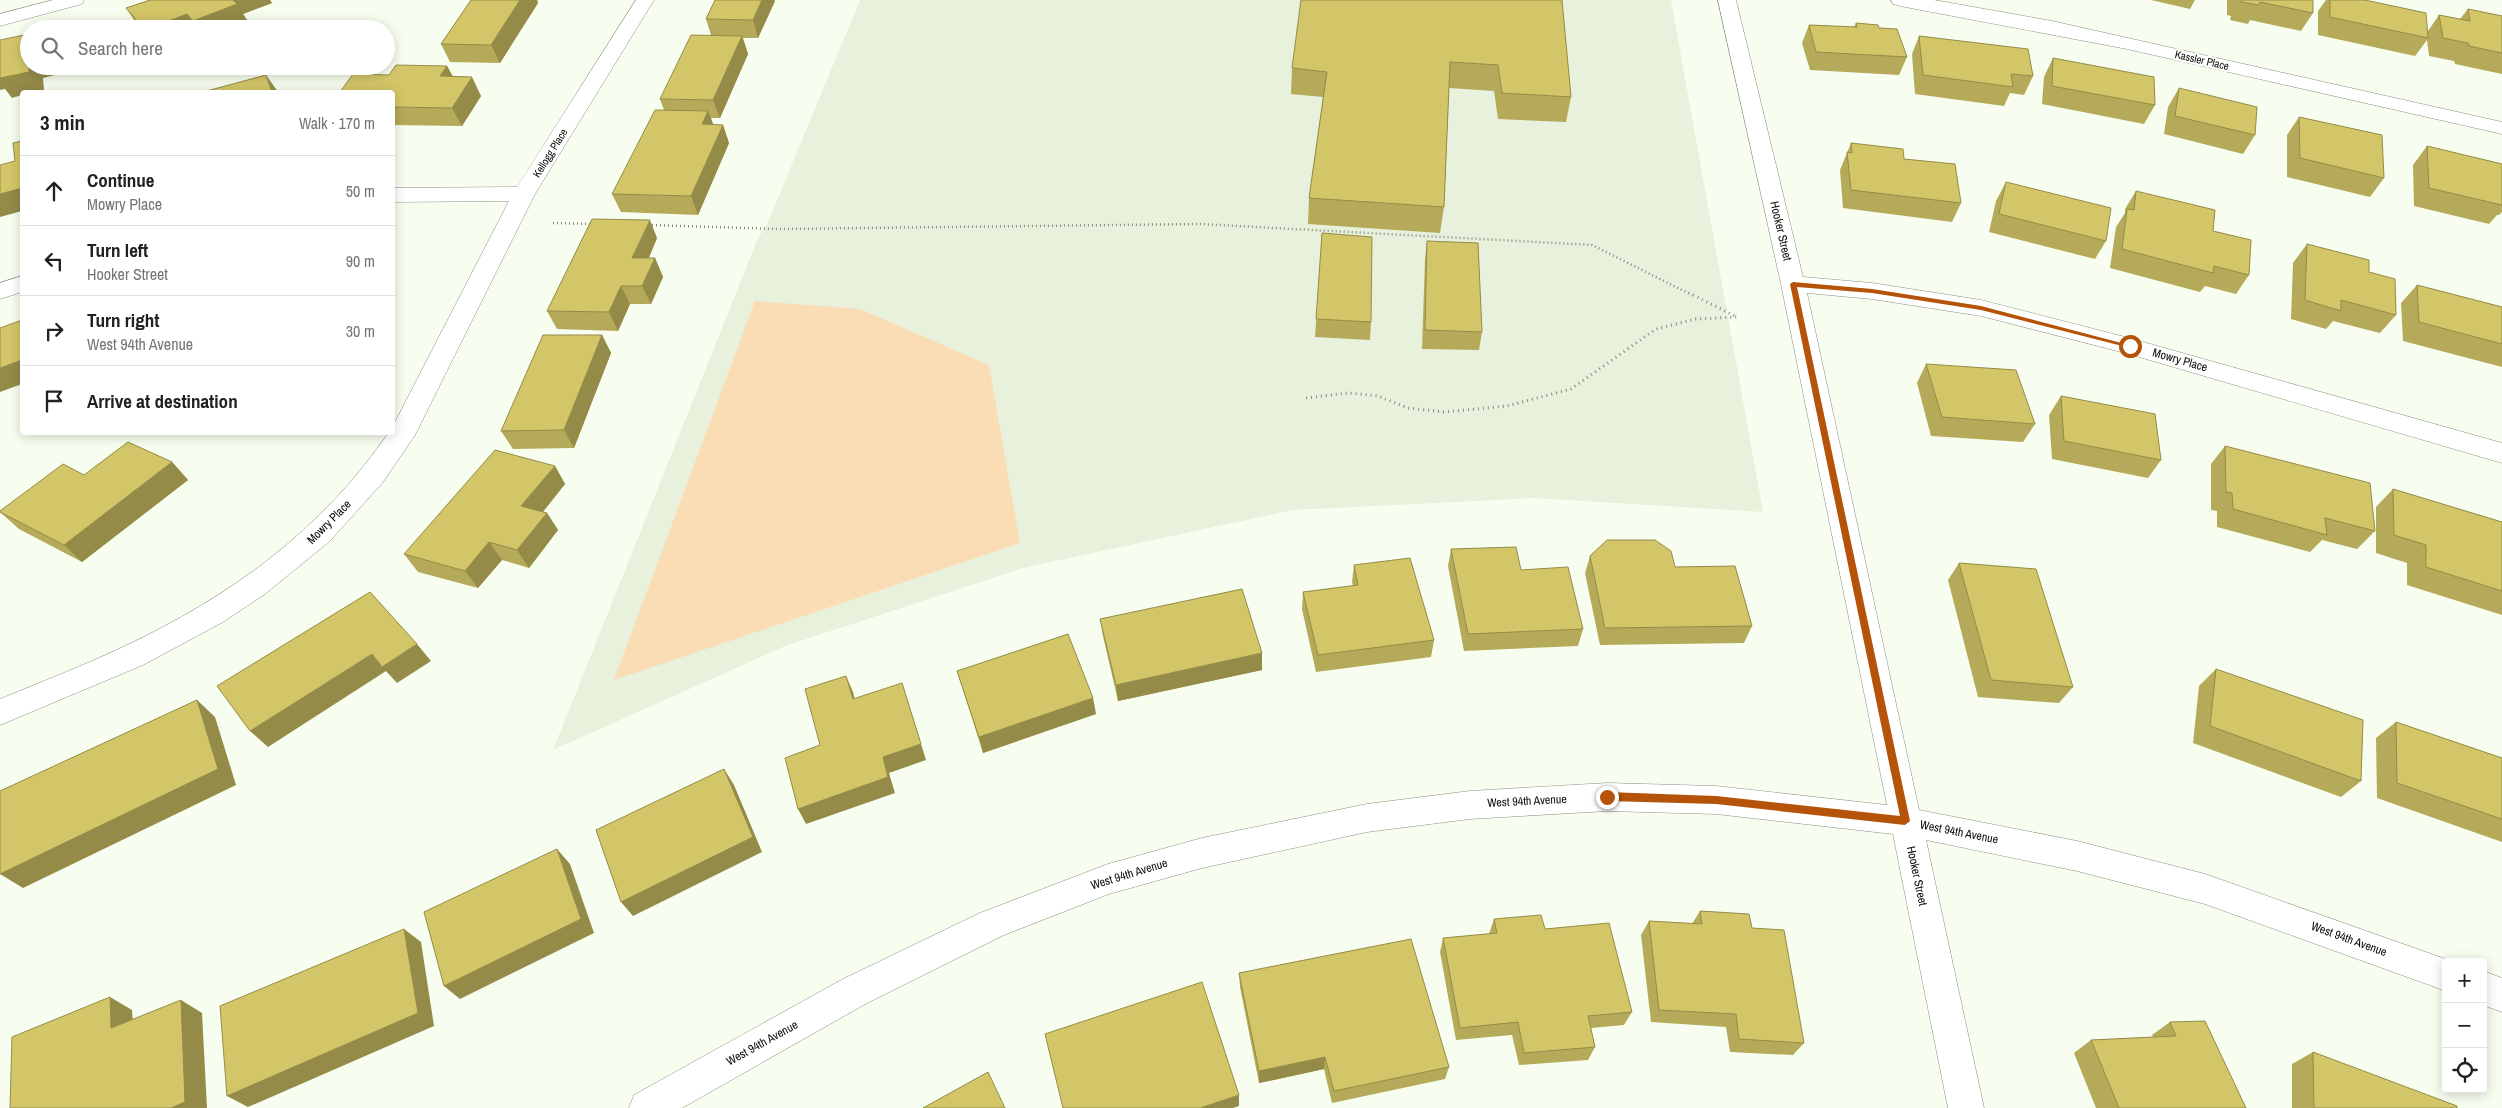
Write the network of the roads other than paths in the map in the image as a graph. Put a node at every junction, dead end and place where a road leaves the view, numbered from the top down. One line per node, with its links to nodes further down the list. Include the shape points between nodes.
1 (75, 0): 5 (street)
2 (645, 0): 8 (street, Kellogg Place)
3 (1727, 0): 9 (street, Hooker Street)
4 (1900, 0): 6 (street, Kassler Place, via 2103,37)
5 (0, 20)
6 (2502, 128)
7 (395, 194): 8 (street)
8 (524, 194): 13 (street, Mowry Place, via 406,428 374,475 320,534 256,586 213,614 133,656)
9 (1793, 284): 12 (street, Mowry Place, via 1872,291 1981,308 2130,346); 14 (street, Hooker Street)
10 (20, 285): 11 (street)
11 (0, 291)
12 (2502, 453)
13 (0, 712)
14 (1905, 821): 15 (street, West 94th Avenue, via 2078,856 2204,889); 18 (street, West 94th Avenue, via 1716,800 1607,797 1470,805 1368,818 1202,853 1108,878 992,924 855,991); 19 (street, Hooker Street)
15 (2442, 973)
16 (2487, 989): 17 (street)
17 (2502, 995)
18 (647, 1108)
19 (1966, 1108)

